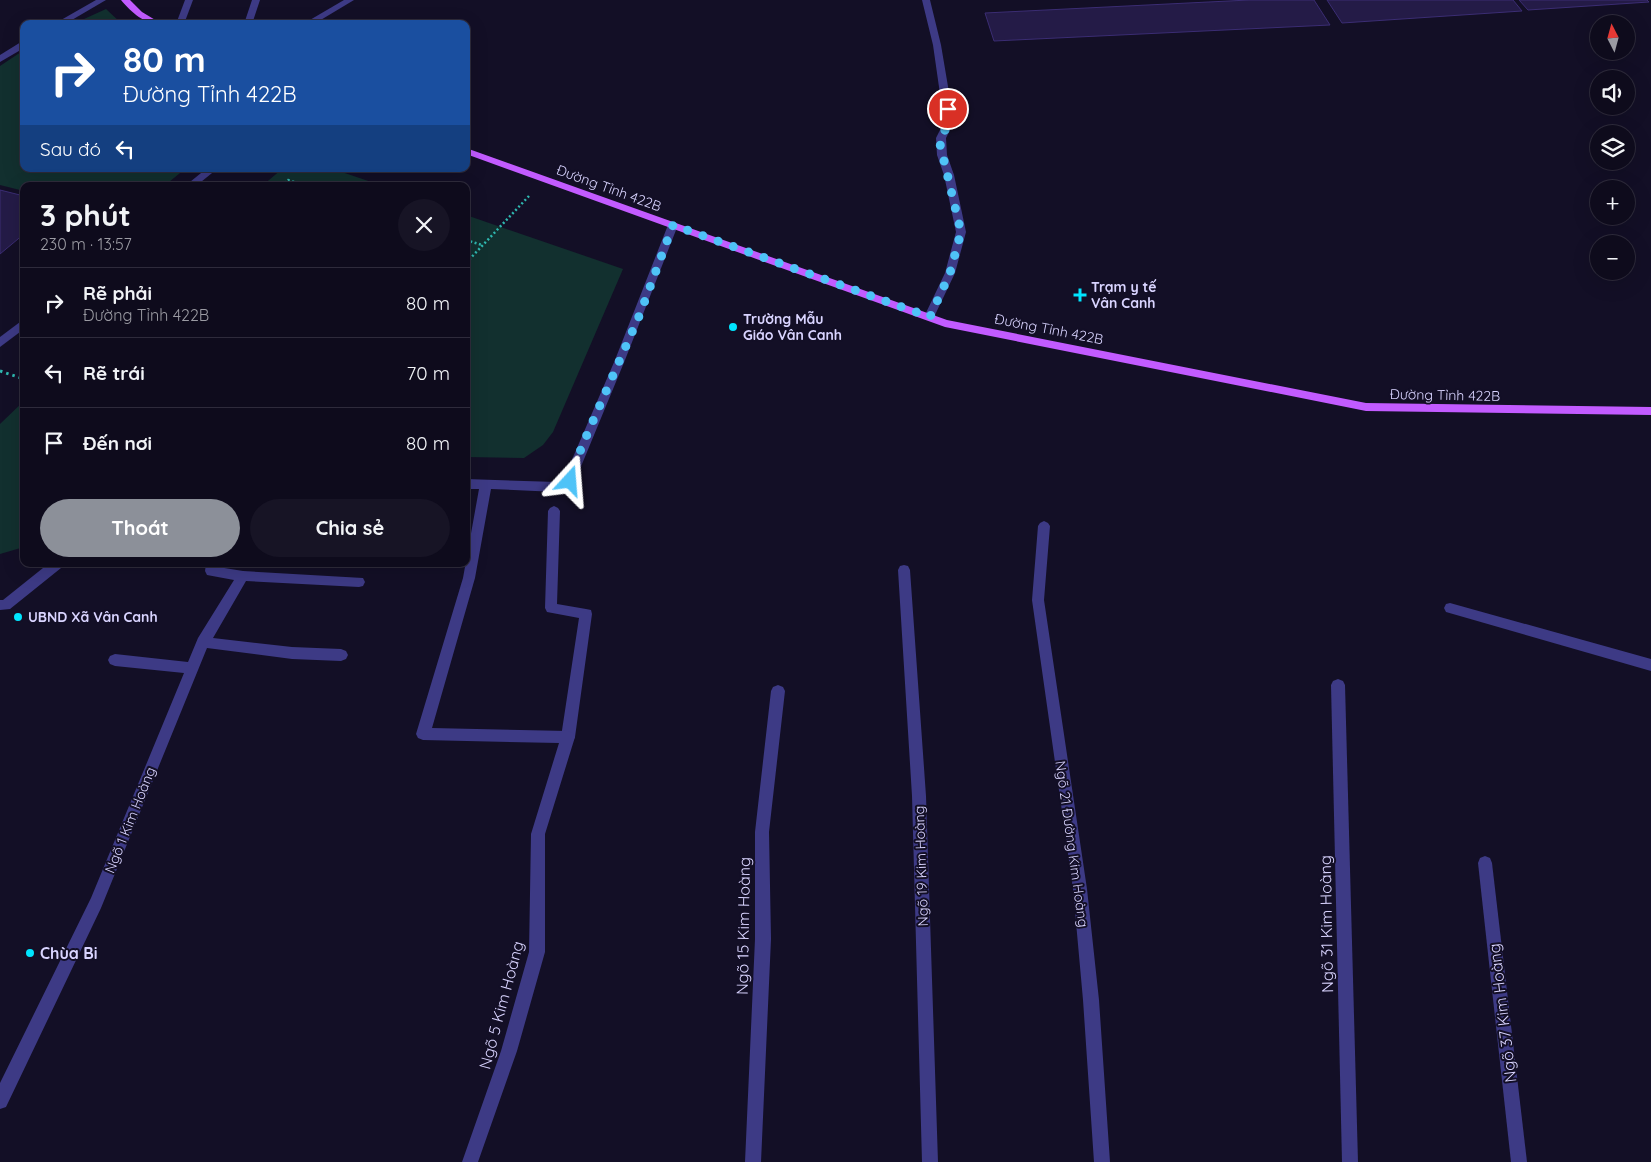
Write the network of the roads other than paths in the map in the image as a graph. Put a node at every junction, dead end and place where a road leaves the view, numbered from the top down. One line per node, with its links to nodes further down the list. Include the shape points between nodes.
1 (102, 0): 7 (street)
2 (125, 0): 8 (main road)
3 (189, 0): 9 (street)
4 (256, 0): 10 (street)
5 (350, 0): 11 (street)
6 (926, 0): 18 (street, via 949,122 941,138 942,155 961,232 950,273)
7 (65, 20)
8 (150, 20)
9 (182, 20)
10 (249, 20)
11 (314, 20)
12 (20, 46): 13 (street)
13 (0, 59)
14 (470, 152): 17 (main road, Đường Tỉnh 422B)
15 (208, 172): 16 (street)
16 (195, 182)
17 (673, 225): 18 (main road, Đường Tỉnh 422B); 23 (street, via 570,481 557,487)
18 (930, 317): 21 (main road, Đường Tỉnh 422B, via 945,323 1366,407)
19 (20, 326): 20 (street)
20 (0, 343)
21 (1651, 411)
22 (470, 484): 23 (street)
23 (486, 484): 40 (street, via 469,578 423,734)
24 (554, 511): 40 (street, Ngõ 5 Kim Hoàng, via 551,608 586,614)
25 (1044, 526): 46 (street, Ngõ 21 Đường Kim Hoàng, via 1038,600 1080,889)
26 (53, 567): 31 (street, via 6,605)
27 (212, 567): 29 (street, via 211,571)
28 (904, 570): 45 (street, Ngõ 19 Kim Hoàng, via 919,796)
29 (243, 576): 30 (street); 33 (street, Ngõ 1 Kim Hoàng)
30 (359, 582)
31 (0, 604)
32 (1450, 608): 36 (street)
33 (203, 642): 34 (street); 37 (street, Ngõ 1 Kim Hoàng)
34 (341, 655)
35 (115, 660): 37 (street)
36 (1651, 666)
37 (193, 668): 42 (street, Ngõ 1 Kim Hoàng, via 96,903)
38 (1338, 686): 47 (street, Ngõ 31 Kim Hoàng)
39 (778, 691): 44 (street, Ngõ 15 Kim Hoàng, via 762,832 762,939)
40 (568, 737): 43 (street, Ngõ 5 Kim Hoàng, via 538,834 537,952)
41 (1485, 863): 48 (street, Ngõ 37 Kim Hoàng)
42 (0, 1101)
43 (470, 1162)
44 (753, 1162)
45 (930, 1162)
46 (1102, 1162)
47 (1350, 1162)
48 (1520, 1162)

